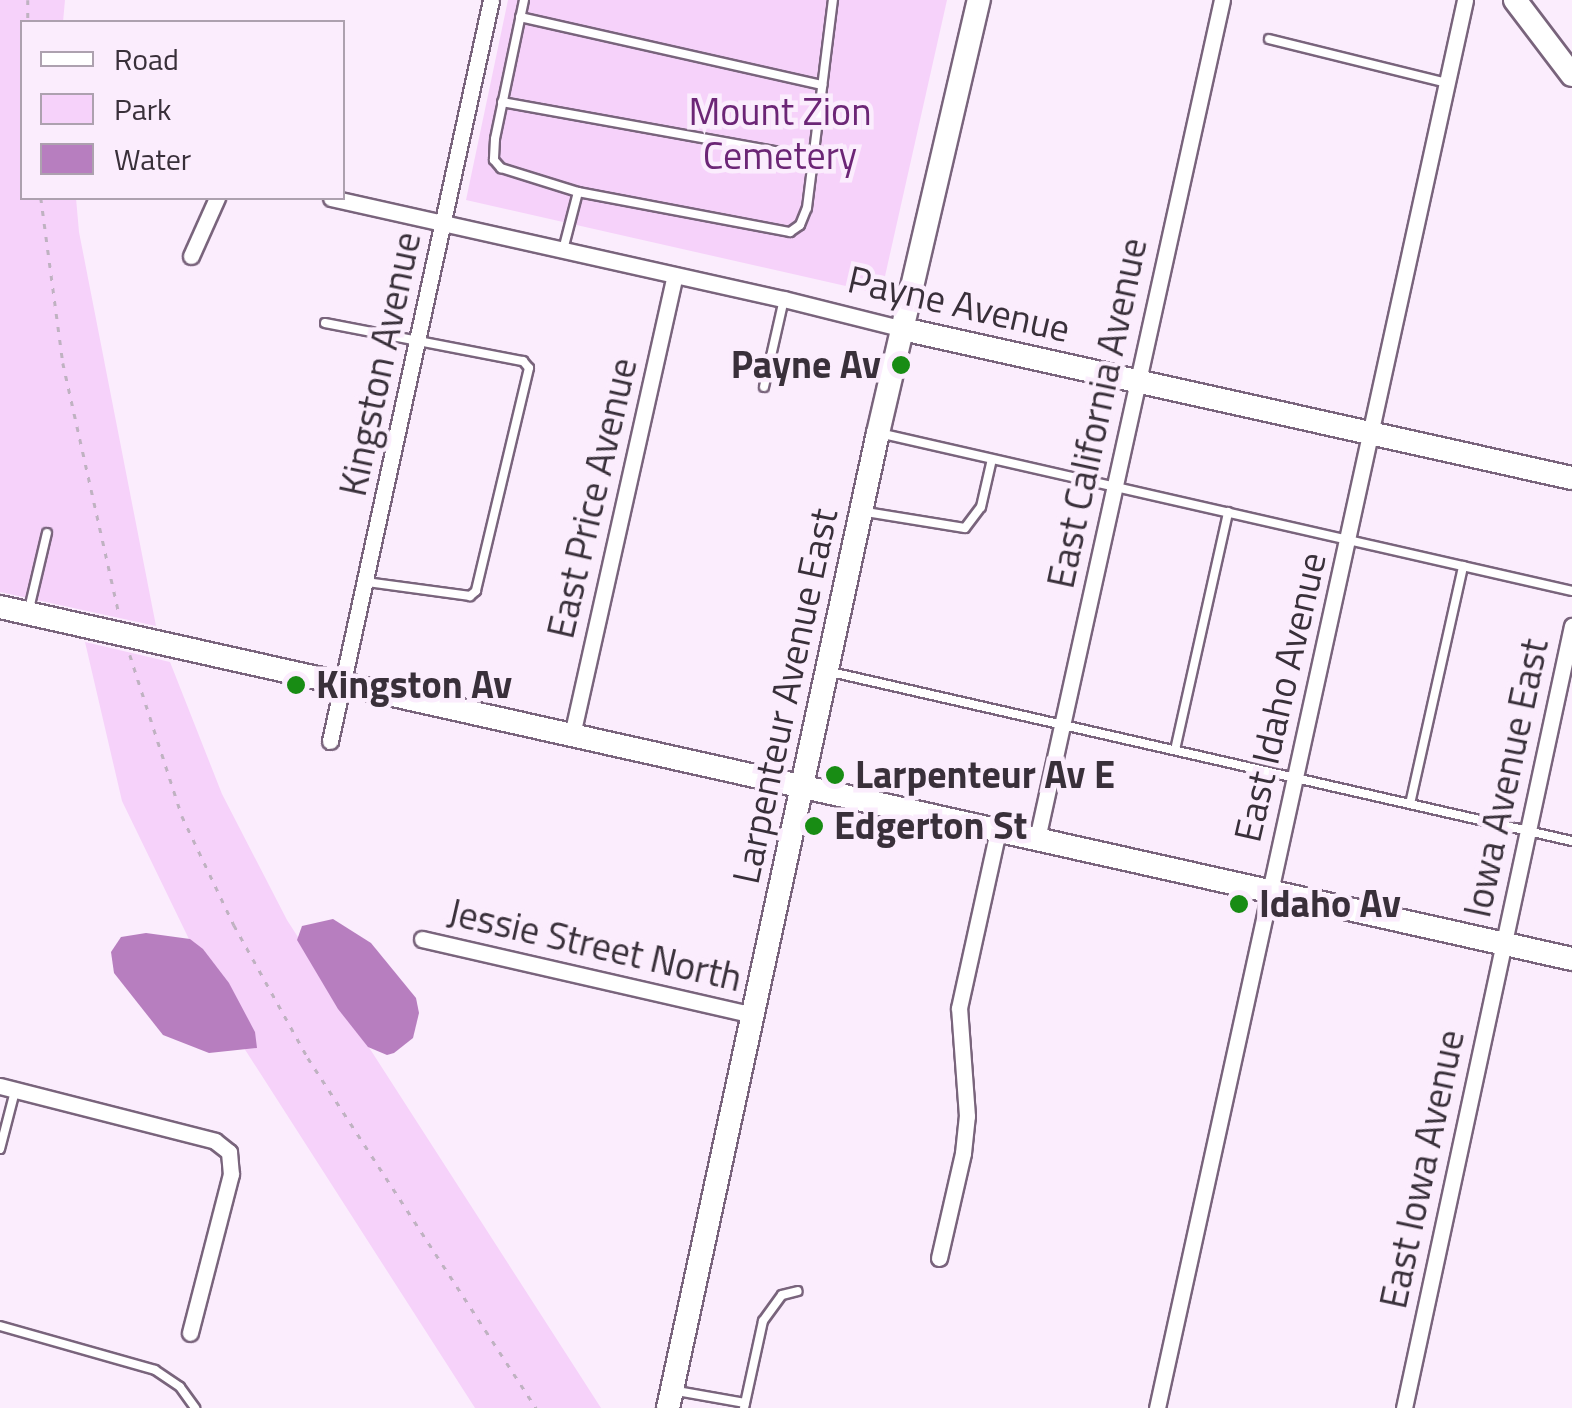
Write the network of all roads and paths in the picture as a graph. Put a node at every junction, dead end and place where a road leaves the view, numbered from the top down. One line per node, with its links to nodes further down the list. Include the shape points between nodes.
1 (491, 0): 19 (street, Kingston Avenue)
2 (524, 0): 8 (lane)
3 (833, 0): 12 (lane)
4 (978, 0): 25 (street, Larpenteur Avenue East)
5 (1222, 0): 27 (street, East California Avenue)
6 (1466, 0): 11 (street, East Idaho Avenue)
7 (1515, 0): 10 (street)
8 (520, 18): 12 (lane); 13 (lane)
9 (1269, 39): 11 (lane)
10 (1572, 75)
11 (1447, 83): 29 (street, East Idaho Avenue)
12 (822, 84): 14 (lane)
13 (502, 102): 14 (lane); 15 (lane, via 494,160 516,174)
14 (813, 158): 15 (lane, via 807,208 790,232)
15 (578, 192): 20 (lane)
16 (41, 200): 43 (path, via 63,362)
17 (217, 200): 21 (street)
18 (340, 200): 19 (street, Payne Avenue)
19 (445, 223): 20 (street, Payne Avenue); 26 (street, Kingston Avenue)
20 (563, 250): 22 (street, Payne Avenue)
21 (191, 256)
22 (675, 275): 23 (street, Payne Avenue); 49 (street, East Price Avenue)
23 (784, 298): 25 (street, Payne Avenue); 28 (lane)
24 (324, 323): 26 (lane)
25 (902, 330): 27 (street, Payne Avenue); 30 (street, Larpenteur Avenue East)
26 (419, 339): 39 (street, Kingston Avenue); 39 (lane, via 523,361 529,368 476,592)
27 (1137, 380): 29 (street, Payne Avenue); 33 (street, East California Avenue)
28 (764, 388)
29 (1371, 432): 32 (street, Payne Avenue); 37 (street, East Idaho Avenue)
30 (878, 433): 31 (lane); 34 (street, Larpenteur Avenue East)
31 (992, 458): 33 (lane); 34 (lane, via 981,507 965,528)
32 (1572, 478)
33 (1114, 485): 35 (lane); 48 (street, East California Avenue)
34 (861, 511): 46 (street, Larpenteur Avenue East)
35 (1228, 512): 37 (lane); 52 (lane)
36 (46, 534): 42 (lane)
37 (1349, 540): 38 (lane); 54 (street, East Idaho Avenue)
38 (1463, 566): 40 (lane); 56 (lane)
39 (366, 582): 47 (street, Kingston Avenue)
40 (1572, 591)
41 (0, 607): 42 (street)
42 (28, 614): 47 (street)
43 (121, 624)
44 (1572, 626): 58 (street, Iowa Avenue East)
45 (130, 654): 75 (path, via 182,816 234,925 308,1058)
46 (827, 671): 48 (lane); 55 (street, Larpenteur Avenue East)
47 (343, 684): 49 (street); 50 (street, Kingston Avenue)
48 (1062, 724): 52 (lane); 59 (street, East California Avenue)
49 (572, 735): 55 (street)
50 (330, 741)
51 (793, 745): 53 (path)
52 (1175, 750): 54 (lane)
53 (784, 761)
54 (1295, 777): 56 (lane); 61 (street, East Idaho Avenue)
55 (801, 788): 57 (street); 65 (street, Larpenteur Avenue East)
56 (1410, 804): 58 (lane)
57 (998, 830): 59 (street); 68 (street, via 959,1008 964,1153)
58 (1527, 832): 60 (lane); 63 (street, Iowa Avenue East)
59 (1037, 840): 61 (street)
60 (1572, 842)
61 (1269, 892): 63 (street); 76 (street, East Idaho Avenue)
62 (422, 939): 65 (street, Jessie Street North)
63 (1503, 944): 64 (street); 77 (street, East Iowa Avenue)
64 (1572, 959)
65 (753, 1015): 72 (street, Larpenteur Avenue East)
66 (8, 1087): 67 (lane); 71 (street, via 215,1141 229,1152 231,1174)
67 (0, 1149)
68 (939, 1258)
69 (798, 1291): 73 (lane, via 782,1295 763,1321)
70 (0, 1326): 74 (lane, via 156,1370)
71 (190, 1334)
72 (670, 1399): 73 (lane)
73 (744, 1406)
74 (195, 1408)
75 (536, 1408)
76 (1157, 1408)
77 (1404, 1408)

